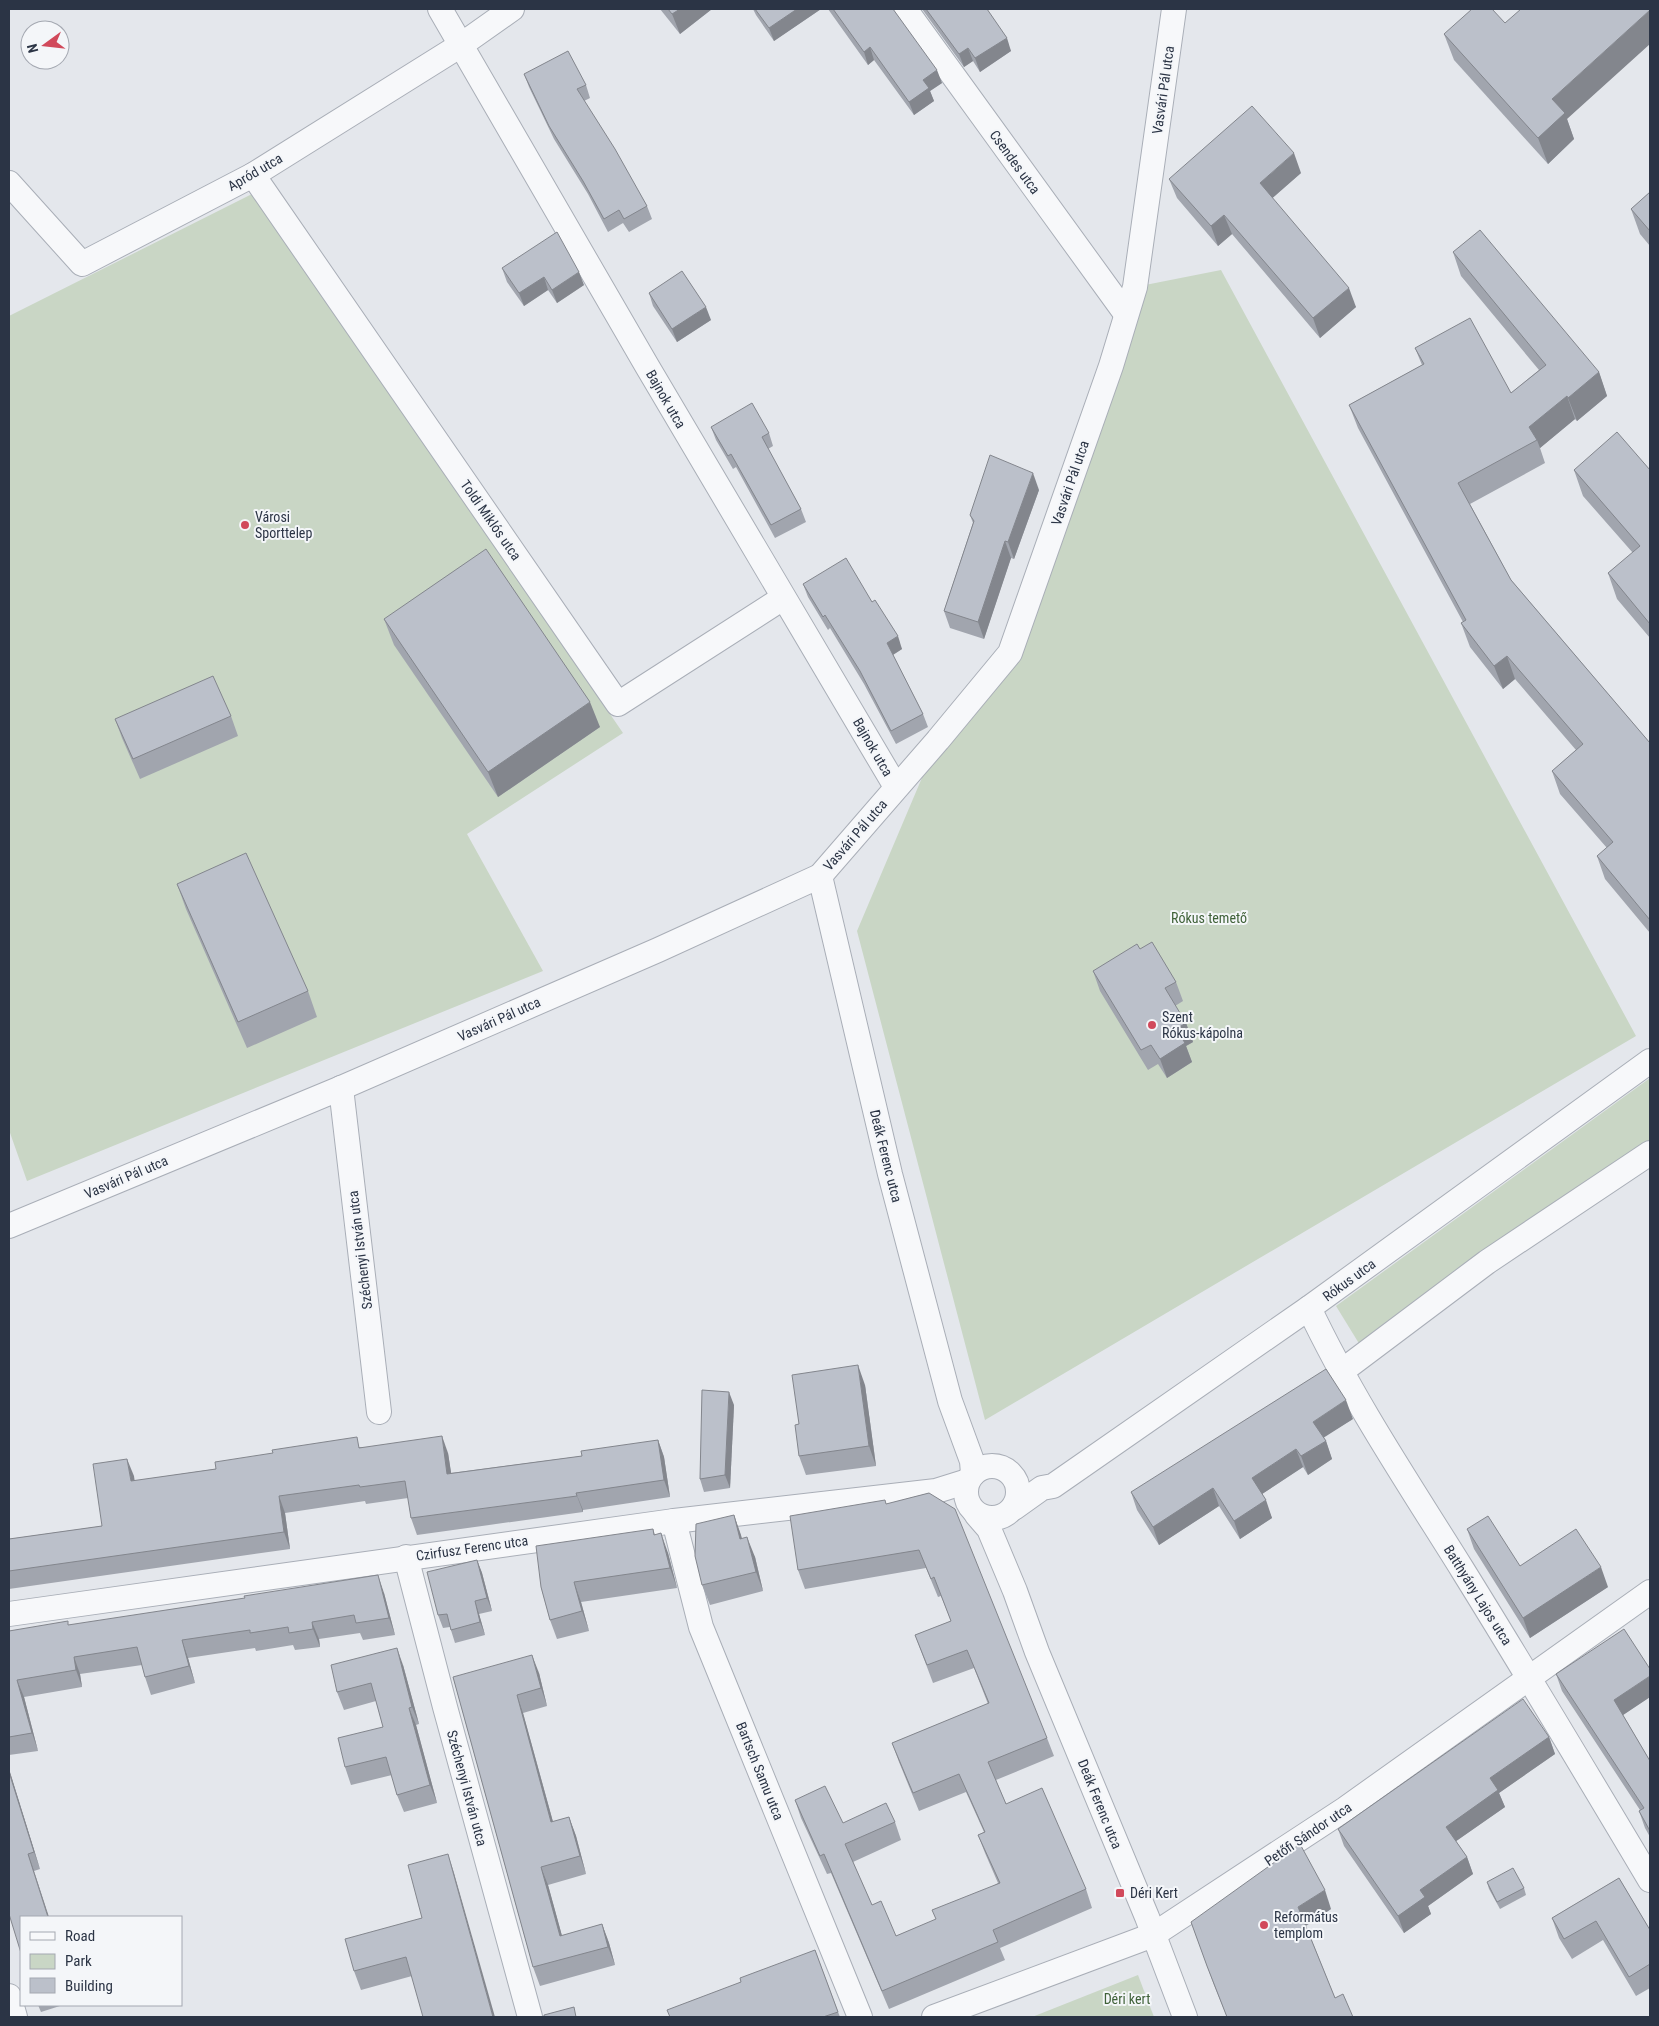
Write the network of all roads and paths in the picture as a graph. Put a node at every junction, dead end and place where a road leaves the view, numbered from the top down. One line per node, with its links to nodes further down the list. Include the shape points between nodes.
1 (440, 9): 5 (street, Bajnok utca)
2 (512, 9): 5 (street, Apród utca)
3 (904, 9): 8 (street, Csendes utca)
4 (1174, 9): 8 (street, Vasvári Pál utca, via 1135,287)
5 (461, 45): 6 (street, Apród utca); 9 (street, Bajnok utca)
6 (253, 175): 7 (street, Apród utca, via 82,264); 9 (street, Toldi Miklós utca, via 618,704)
7 (9, 183)
8 (1126, 314): 10 (street, Vasvári Pál utca, via 1111,366 1010,653)
9 (783, 598): 10 (street, Bajnok utca)
10 (896, 787): 11 (street, Vasvári Pál utca)
11 (820, 876): 13 (street, Vasvári Pál utca); 19 (street, Deák Ferenc utca, via 890,1174)
12 (1650, 1062): 16 (street, Rókus utca)
13 (341, 1088): 15 (street, Vasvári Pál utca); 18 (street, Széchenyi István utca)
14 (1650, 1153): 17 (street, via 1487,1262)
15 (9, 1226)
16 (1309, 1308): 17 (street, Batthyány Lajos utca); 22 (street, Rókus utca, via 1053,1486)
17 (1342, 1371): 31 (street, Batthyány Lajos utca)
18 (378, 1412)
19 (961, 1434): 20 (street); 21 (street, Deák Ferenc utca, via 972,1461)
20 (1003, 1468): 21 (street, via 981,1468); 22 (street); 25 (street, via 1014,1476 1019,1491)
21 (971, 1477): 23 (street, Czirfusz Ferenc utca); 24 (street, via 966,1490)
22 (1042, 1488): 25 (street, Rókus utca)
23 (936, 1490): 24 (street, via 953,1496); 26 (street, Czirfusz Ferenc utca)
24 (973, 1510): 25 (street, via 992,1519); 28 (street, via 989,1529)
25 (1011, 1511): 28 (street, via 1006,1529)
26 (674, 1521): 27 (street, Czirfusz Ferenc utca); 37 (street, Bartsch Samu utca, via 701,1627)
27 (406, 1557): 30 (street, Czirfusz Ferenc utca); 36 (street, Széchenyi István utca)
28 (1015, 1591): 33 (street, Deák Ferenc utca)
29 (1650, 1592): 31 (street, Petőfi Sándor utca)
30 (9, 1614)
31 (1529, 1677): 32 (street, Batthyány Lajos utca); 33 (street, Petőfi Sándor utca, via 1345,1809)
32 (1650, 1880)
33 (1154, 1935): 38 (street, Petőfi Sándor utca); 39 (street, Deák Ferenc utca)
34 (9, 1996): 35 (street)
35 (15, 2017)
36 (530, 2017)
37 (860, 2017)
38 (934, 2017)
39 (1186, 2017)

